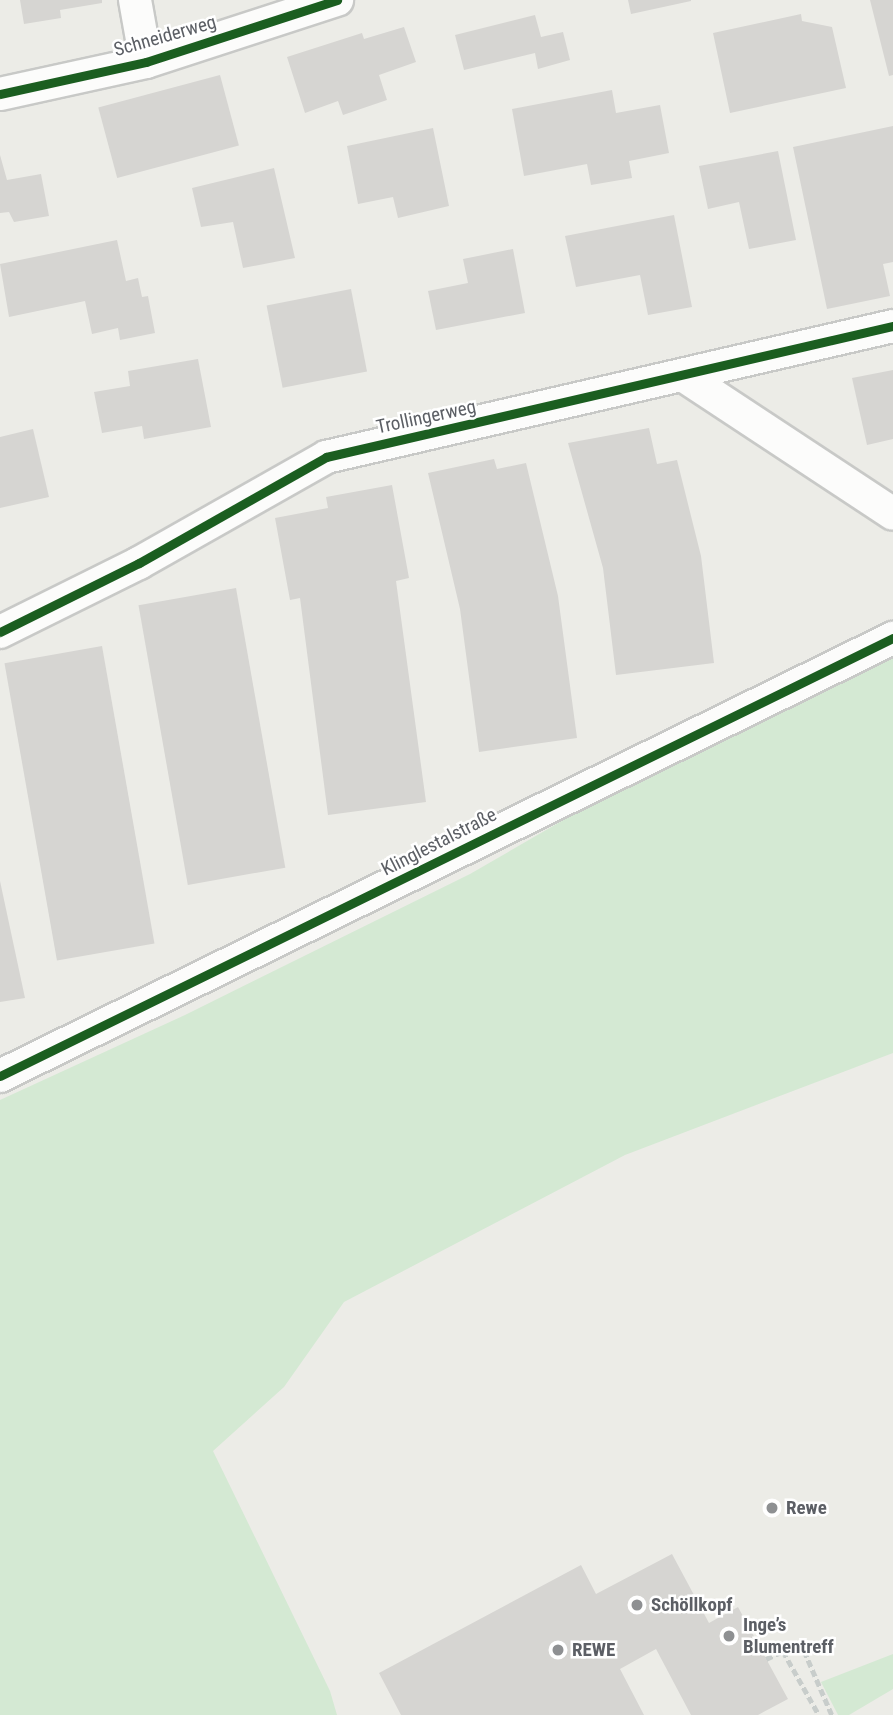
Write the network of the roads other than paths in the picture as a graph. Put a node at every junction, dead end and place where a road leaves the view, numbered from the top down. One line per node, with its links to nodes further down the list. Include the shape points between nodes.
1 (135, 0): 3 (street)
2 (337, 0): 3 (street, Schneiderweg)
3 (146, 62): 4 (street, Schneiderweg)
4 (0, 94)
5 (893, 326): 6 (street, Trollingerweg)
6 (684, 376): 7 (street); 8 (street, Trollingerweg, via 326,457 139,563)
7 (893, 514)
8 (0, 632)
9 (893, 638): 10 (street, Klinglestalstraße)
10 (0, 1076)

